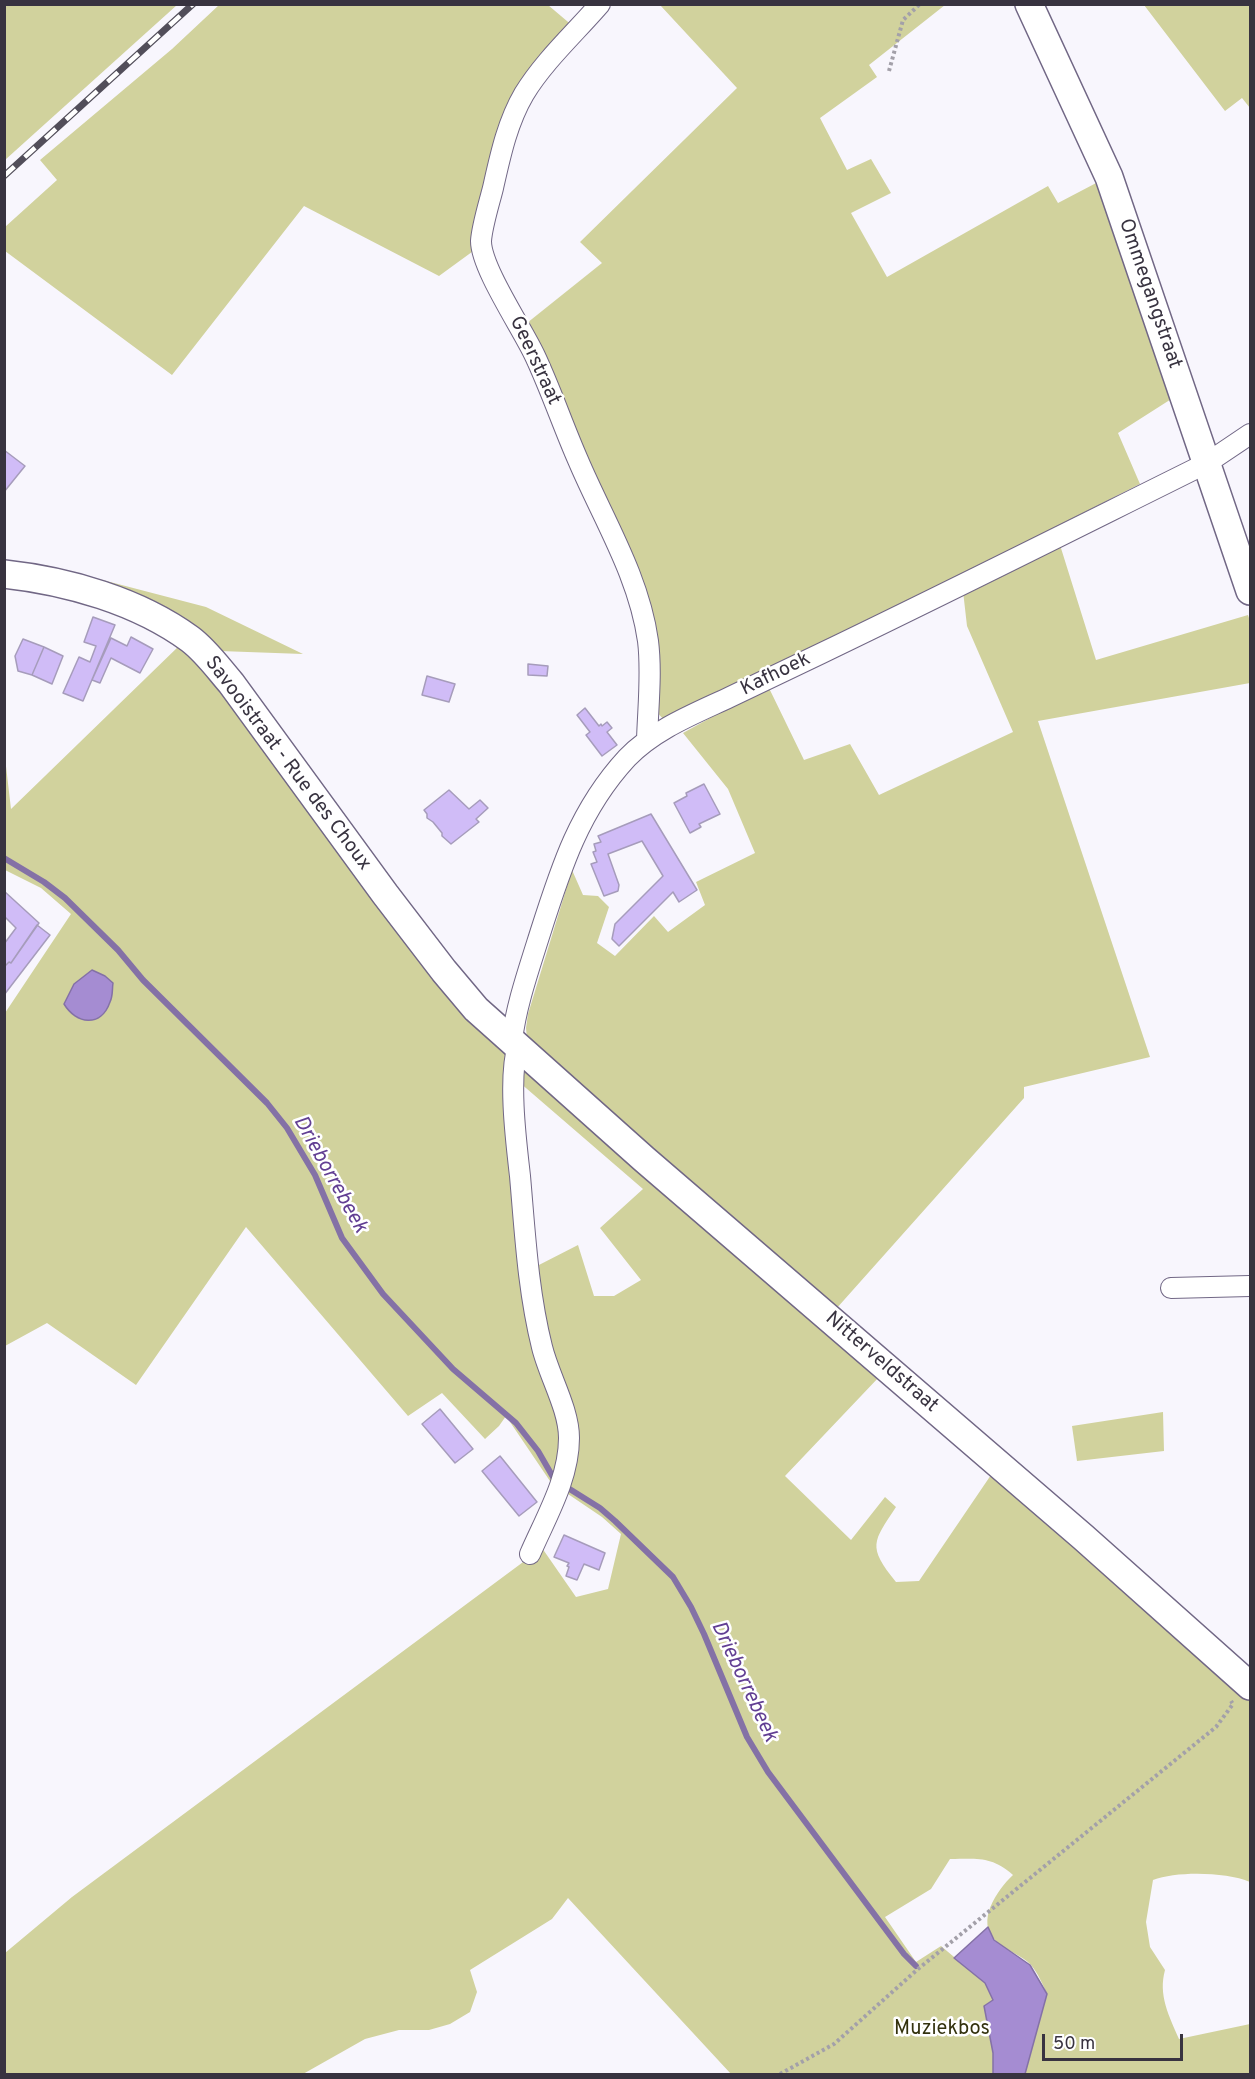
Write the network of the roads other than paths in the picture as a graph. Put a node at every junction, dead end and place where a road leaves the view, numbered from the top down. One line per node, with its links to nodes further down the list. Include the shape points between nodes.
1 (600, 4): 7 (street, Geerstraat, via 524,94 499,160 482,242 486,265 525,334 640,602 650,668)
2 (1029, 4): 4 (main road, Ommegangstraat, via 1109,177)
3 (1251, 434): 4 (street, Kafhoek)
4 (1207, 463): 6 (main road, Ommegangstraat); 7 (street, Kafhoek, via 697,712)
5 (4, 574): 8 (main road, Savooistraat - Rue des Choux, via 35,578 111,599 191,640 231,683 444,971 476,1009)
6 (1251, 591)
7 (648, 740): 8 (street, Kafhoek, via 598,792 564,858 514,1020)
8 (515, 1043): 11 (street, via 515,1128 531,1287 543,1350 569,1436 568,1460 560,1486); 12 (main road, Nitterveldstraat)
9 (1251, 1286): 10 (street)
10 (1171, 1288)
11 (530, 1554)
12 (1251, 1686)

